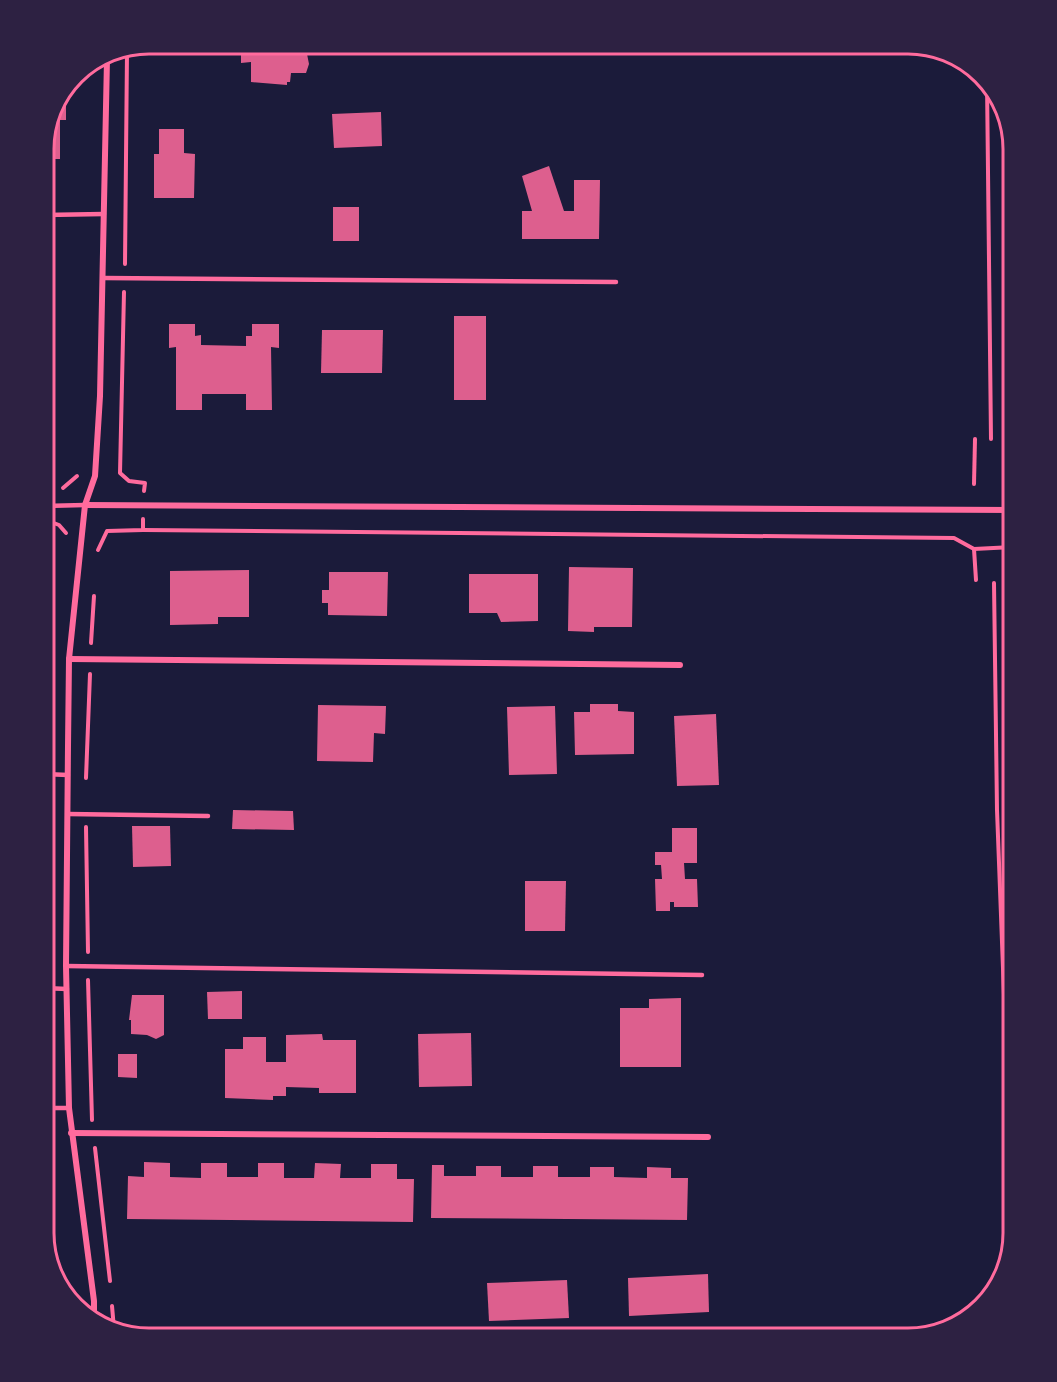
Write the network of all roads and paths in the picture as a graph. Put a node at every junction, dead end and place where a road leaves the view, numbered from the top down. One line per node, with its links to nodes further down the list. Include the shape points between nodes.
1 (127, 57): 7 (path)
2 (107, 64): 5 (street)
3 (987, 96): 10 (path)
4 (54, 214): 5 (lane)
5 (104, 214): 6 (street)
6 (104, 278): 7 (lane); 14 (street, via 95,476)
7 (125, 279): 8 (lane); 16 (path, via 119,465 120,473 129,481 145,483)
8 (616, 282)
9 (975, 439): 12 (path)
10 (991, 439)
11 (80, 468): 13 (path, via 76,478 64,488)
12 (974, 484)
13 (54, 490)
14 (85, 505): 15 (lane); 16 (street); 27 (street)
15 (54, 506)
16 (144, 506): 17 (street); 19 (path)
17 (1003, 510)
18 (54, 523): 20 (path, via 66,533)
19 (143, 530): 22 (path, via 954,538); 23 (path, via 107,531)
20 (65, 544)
21 (1003, 548): 22 (path)
22 (974, 549): 24 (path)
23 (98, 554)
24 (976, 580)
25 (994, 583): 38 (path, via 996,810)
26 (94, 591): 28 (path)
27 (69, 659): 28 (street); 31 (street)
28 (90, 659): 29 (street); 32 (path)
29 (680, 665)
30 (54, 774): 31 (lane)
31 (68, 775): 33 (street)
32 (86, 779)
33 (68, 814): 34 (lane); 37 (street)
34 (86, 814): 35 (lane); 36 (path)
35 (208, 816)
36 (88, 965): 37 (lane); 39 (lane); 45 (path)
37 (66, 966): 41 (street)
38 (1003, 974)
39 (702, 975)
40 (54, 988): 41 (lane)
41 (67, 989): 43 (street)
42 (54, 1108): 43 (lane)
43 (69, 1108): 44 (street)
44 (71, 1132): 45 (street); 49 (street)
45 (93, 1132): 46 (street); 47 (path)
46 (708, 1137)
47 (111, 1291)
48 (112, 1302): 50 (path)
49 (94, 1310)
50 (113, 1321)

